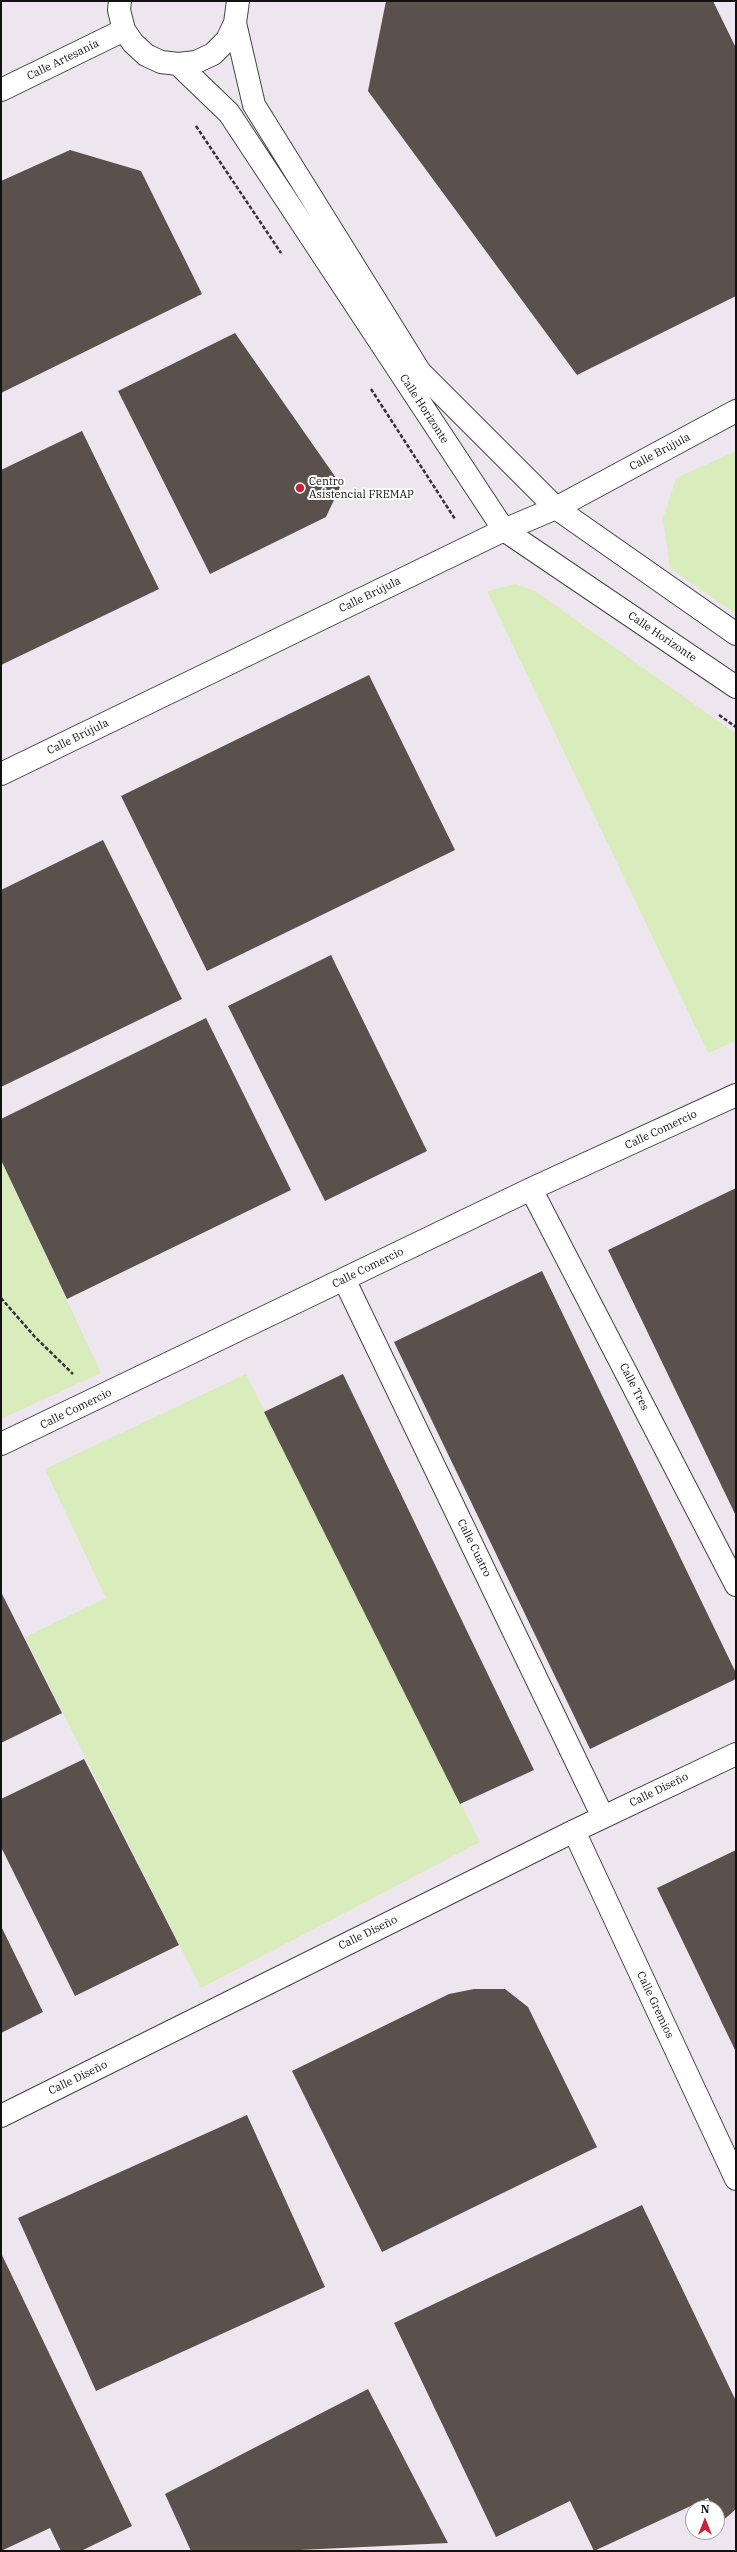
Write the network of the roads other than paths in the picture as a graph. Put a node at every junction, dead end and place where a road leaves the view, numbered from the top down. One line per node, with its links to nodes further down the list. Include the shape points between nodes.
1 (120, 1): 4 (street, via 119,10)
2 (238, 1): 3 (street)
3 (235, 23): 5 (street, via 227,40 213,54 196,62); 8 (street, Calle Horizonte, via 254,105 420,372)
4 (124, 30): 5 (street, via 146,55 161,62); 6 (street, Calle Artesanía)
5 (178, 64): 9 (street, Calle Horizonte, via 229,113)
6 (1, 90)
7 (736, 411): 8 (street, Calle Brújula)
8 (556, 508): 9 (street, Calle Brújula); 10 (street, Calle Horizonte)
9 (504, 530): 11 (street, Calle Horizonte); 12 (street, Calle Brújula)
10 (736, 634)
11 (736, 688)
12 (1, 774)
13 (736, 1095): 14 (street, Calle Comercio)
14 (531, 1189): 15 (street, Calle Comercio); 17 (street, Calle Tres)
15 (344, 1279): 16 (street, Calle Comercio); 19 (street, Calle Cuatro)
16 (1, 1444)
17 (736, 1585)
18 (736, 1754): 19 (street, Calle Diseño)
19 (603, 1817): 20 (street, Calle Diseño)
20 (574, 1831): 21 (street, Calle Diseño); 22 (street, Calle Gremios)
21 (1, 2116)
22 (736, 2179)

